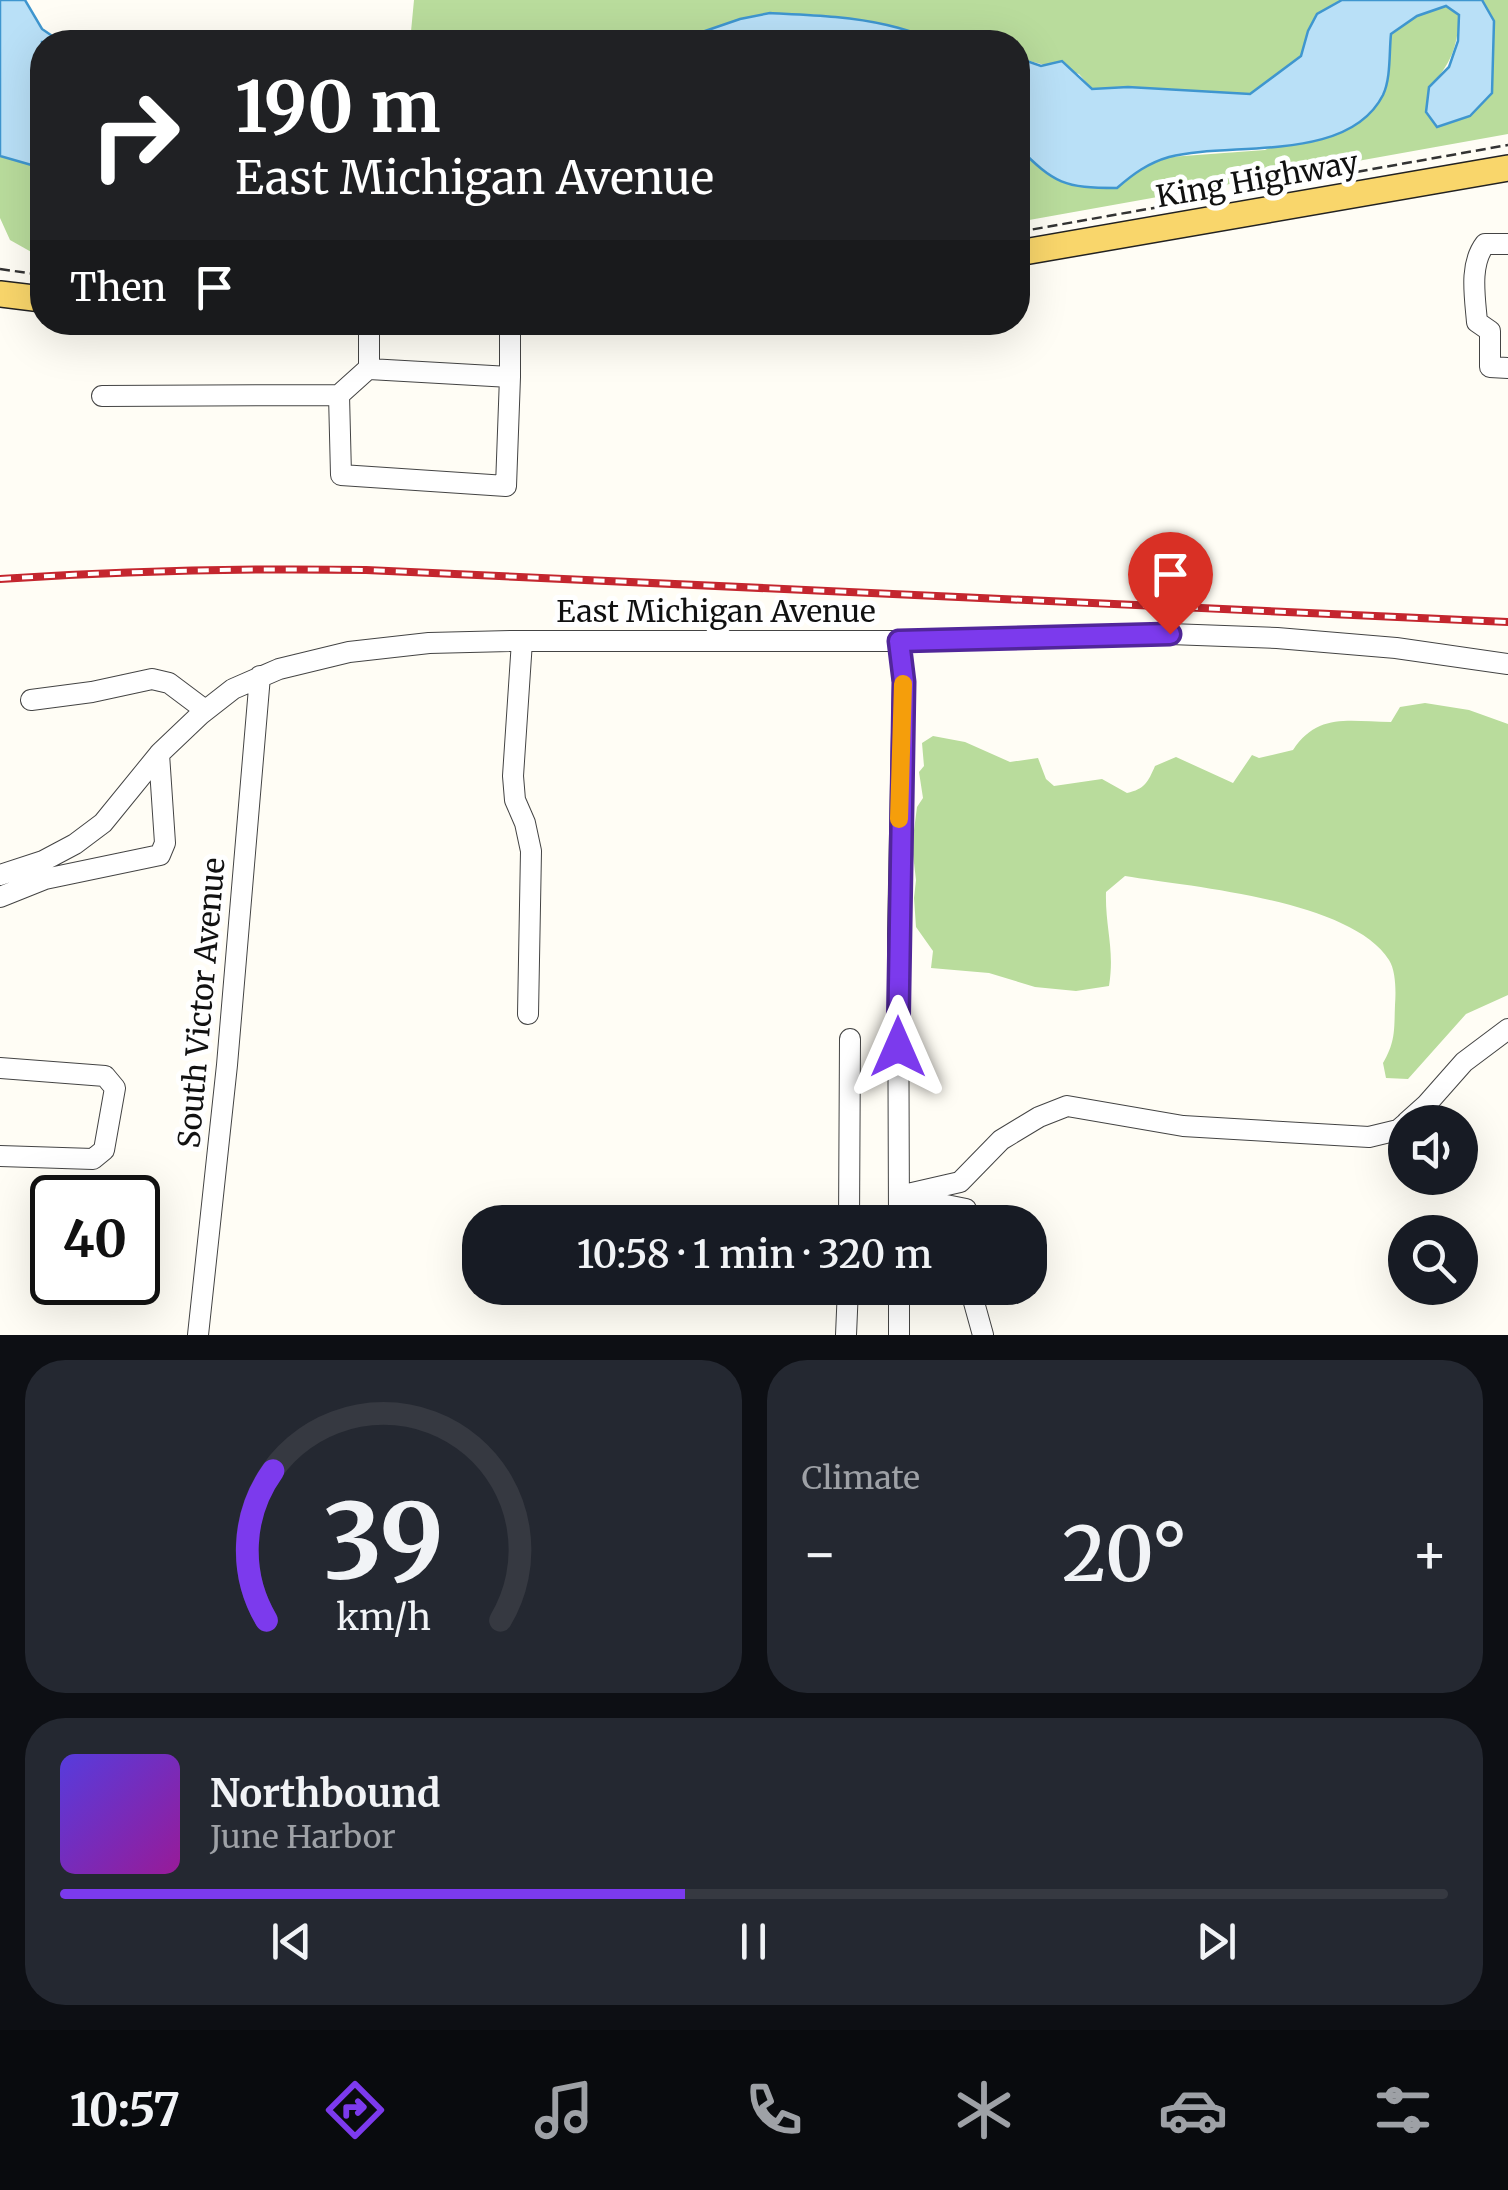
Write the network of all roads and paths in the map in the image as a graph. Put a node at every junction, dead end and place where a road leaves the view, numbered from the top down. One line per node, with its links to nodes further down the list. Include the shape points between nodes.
1 (1508, 145): 3 (path)
2 (1508, 168): 5 (main road, King Highway)
3 (1030, 230)
4 (1508, 244): 10 (street, via 1485,244 1474,282 1477,322)
5 (1030, 252)
6 (0, 269): 7 (path)
7 (30, 273)
8 (0, 294): 9 (main road)
9 (30, 298)
10 (1499, 332): 14 (street, via 1490,367)
11 (369, 335): 13 (street)
12 (510, 335): 15 (street)
13 (369, 368): 15 (street); 16 (street)
14 (1508, 368)
15 (510, 377): 16 (street, via 506,486 341,475)
16 (340, 394): 17 (street)
17 (102, 396)
18 (522, 641): 19 (street, East Michigan Avenue); 21 (street, East Michigan Avenue, via 349,652); 27 (street, via 513,776 531,852)
19 (899, 641): 20 (street, East Michigan Avenue, via 1242,636); 34 (street)
20 (1508, 664)
21 (260, 676): 23 (street, East Michigan Avenue); 41 (street, South Victor Avenue)
22 (31, 700): 23 (street, via 152,679 169,683)
23 (205, 710): 24 (street, East Michigan Avenue)
24 (159, 754): 25 (street, East Michigan Avenue, via 103,823 43,861); 26 (street, via 165,844 160,855 45,879)
25 (0, 875)
26 (0, 897)
27 (528, 1014)
28 (1508, 1029): 31 (street, via 1464,1062)
29 (850, 1039): 35 (street)
30 (0, 1068): 33 (street, via 106,1076 115,1088 104,1150 93,1160)
31 (1426, 1105)
32 (1388, 1132): 34 (street, via 1369,1137 1183,1126 1067,1106 1002,1140 960,1182)
33 (0, 1156)
34 (899, 1196): 36 (street); 37 (street)
35 (849, 1205)
36 (899, 1205)
37 (949, 1205)
38 (847, 1305): 42 (street)
39 (899, 1305): 43 (street)
40 (975, 1305): 44 (street)
41 (198, 1335)
42 (846, 1335)
43 (899, 1335)
44 (983, 1335)

